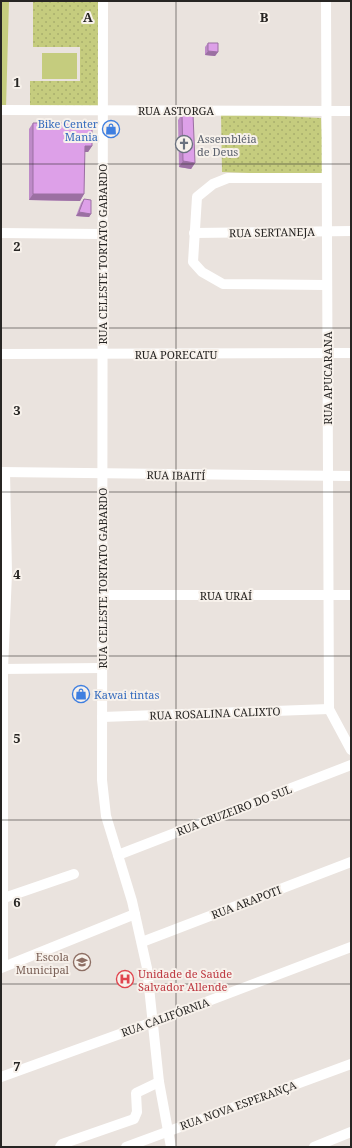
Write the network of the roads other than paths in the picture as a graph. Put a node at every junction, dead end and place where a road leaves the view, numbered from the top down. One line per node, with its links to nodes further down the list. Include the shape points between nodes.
1 (102, 1): 4 (street, RUA CELESTE TORTATO GABARDO)
2 (326, 1): 5 (street, RUA APUCARANA)
3 (1, 110): 4 (street, RUA ASTORGA)
4 (102, 110): 5 (street, RUA ASTORGA); 12 (street, RUA CELESTE TORTATO GABARDO)
5 (327, 111): 6 (street, RUA ASTORGA); 7 (street, RUA APUCARANA)
6 (351, 111)
7 (326, 178): 8 (street, RUA APUCARANA); 11 (street, via 228,178 213,184 197,197)
8 (326, 231): 9 (street, RUA SERTANEJA); 11 (street, RUA SERTANEJA); 13 (street, RUA APUCARANA)
9 (351, 231)
10 (1, 233): 12 (street)
11 (194, 233): 13 (street, via 193,262 202,272 223,284)
12 (102, 234): 17 (street, RUA CELESTE TORTATO GABARDO)
13 (326, 285): 14 (street, RUA APUCARANA)
14 (327, 353): 15 (street, RUA PORECATU); 17 (street, RUA PORECATU); 20 (street, RUA APUCARANA)
15 (351, 353)
16 (1, 354): 17 (street, RUA PORECATU)
17 (102, 354): 19 (street, RUA CELESTE TORTATO GABARDO)
18 (3, 472): 19 (street, RUA IBAITÍ); 22 (street)
19 (102, 474): 20 (street, RUA IBAITÍ); 23 (street, RUA CELESTE TORTATO GABARDO)
20 (327, 476): 21 (street, RUA IBAITÍ); 24 (street, RUA APUCARANA)
21 (351, 476)
22 (4, 573): 27 (street)
23 (102, 595): 24 (street, RUA URAÍ); 26 (street, RUA CELESTE TORTATO GABARDO)
24 (327, 595): 25 (street, RUA URAÍ); 28 (street, RUA APUCARANA)
25 (351, 595)
26 (102, 668): 27 (street); 29 (street, RUA CELESTE TORTATO GABARDO)
27 (2, 669): 31 (street)
28 (329, 709): 29 (street, RUA ROSALINA CALIXTO); 30 (street, RUA APUCARANA)
29 (102, 717): 33 (street, RUA CELESTE TORTATO GABARDO, via 102,780 106,816)
30 (351, 750)
31 (2, 763): 34 (street)
32 (351, 765): 33 (street, RUA CRUZEIRO DO SUL)
33 (118, 855): 38 (street, RUA CELESTE TORTATO GABARDO)
34 (3, 861): 37 (street)
35 (351, 862): 39 (street, RUA ARAPOTI)
36 (74, 874): 37 (street)
37 (4, 898): 41 (street)
38 (135, 914): 39 (street, RUA CELESTE TORTATO GABARDO); 41 (street)
39 (142, 942): 42 (street, RUA CELESTE TORTATO GABARDO, via 148,968)
40 (351, 947): 42 (street, RUA CALIFÓRNIA)
41 (2, 968)
42 (153, 1022): 44 (street, RUA CALIFÓRNIA); 45 (street, RUA CELESTE TORTATO GABARDO)
43 (351, 1064): 46 (street, RUA NOVA ESPERANÇA)
44 (1, 1077)
45 (160, 1082): 46 (street, RUA CELESTE TORTATO GABARDO); 48 (street, via 136,1093 137,1112 134,1119 62,1144)
46 (168, 1131): 49 (street, RUA NOVA ESPERANÇA); 50 (street, RUA CELESTE TORTATO GABARDO)
47 (351, 1132): 51 (street)
48 (60, 1147)
49 (126, 1147)
50 (171, 1147)
51 (314, 1147)

